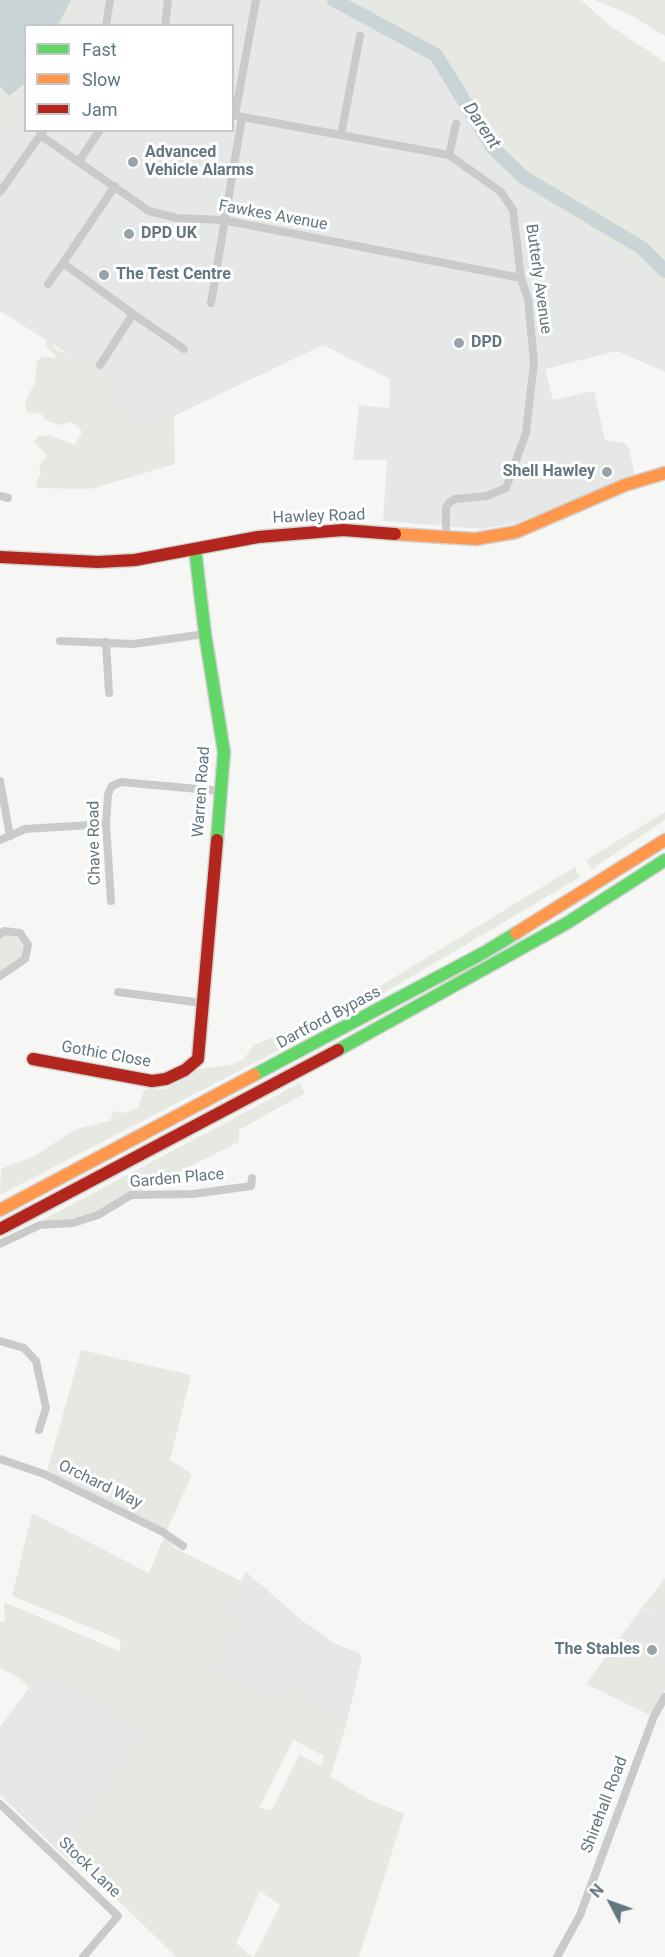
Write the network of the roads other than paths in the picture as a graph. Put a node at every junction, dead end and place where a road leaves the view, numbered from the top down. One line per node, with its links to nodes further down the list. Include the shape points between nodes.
1 (110, 0): 4 (street)
2 (168, 0): 5 (street)
3 (256, 0): 7 (street)
4 (106, 24)
5 (165, 24)
6 (360, 36): 11 (street)
7 (236, 116): 11 (street, Butterly Avenue); 16 (street)
8 (456, 124): 12 (street)
9 (99, 132): 13 (street)
10 (42, 133): 13 (street, Fawkes Avenue); 15 (street)
11 (341, 135): 12 (street, Butterly Avenue)
12 (449, 155): 18 (street, Butterly Avenue, via 501,192 513,210)
13 (79, 161): 14 (street, Fawkes Avenue)
14 (115, 186): 16 (street, Fawkes Avenue, via 149,211 177,218); 17 (street)
15 (0, 192)
16 (223, 220): 18 (street, Fawkes Avenue); 20 (street)
17 (63, 263): 19 (street); 21 (street)
18 (521, 278): 25 (street, Butterly Avenue, via 528,299 534,362 526,433 506,488 488,496 449,503)
19 (48, 284)
20 (211, 303)
21 (133, 314): 22 (street); 23 (street)
22 (184, 349)
23 (100, 365)
24 (665, 473): 25 (main road, Hawley Road, via 625,485 516,532 476,538)
25 (446, 537): 26 (main road, Hawley Road, via 309,531)
26 (195, 549): 27 (main road, Hawley Road, via 98,562); 28 (main road, Warren Road)
27 (0, 557)
28 (205, 634): 30 (street, via 133,644); 33 (main road, Warren Road, via 224,752)
29 (60, 641): 30 (street)
30 (106, 642): 31 (street)
31 (109, 693)
32 (0, 781): 35 (street)
33 (219, 790): 34 (street, Chave Road, via 122,782 112,786 108,794); 43 (main road, Warren Road)
34 (106, 824): 35 (street, via 25,829); 39 (street, Chave Road)
35 (10, 836): 36 (street)
36 (0, 840)
37 (665, 840): 47 (main road, Dartford Bypass, via 485,952)
38 (665, 860): 48 (main road, Dartford Bypass, via 558,929 422,1006)
39 (111, 901)
40 (0, 934): 41 (street, via 20,933 28,945 25,959)
41 (0, 976)
42 (118, 992): 43 (street)
43 (202, 1004): 44 (main road, Warren Road)
44 (199, 1054): 45 (main road, Gothic Close, via 189,1068 152,1081)
45 (33, 1059)
46 (252, 1178): 49 (street, Garden Place, via 251,1186 194,1194 130,1195 98,1215 73,1223 40,1225)
47 (0, 1210)
48 (0, 1229)
49 (0, 1244)
50 (0, 1341): 51 (street, via 24,1348 36,1361 46,1408)
51 (39, 1430)
52 (0, 1459): 53 (street, Orchard Way, via 63,1484 163,1532)
53 (183, 1546)
54 (665, 1697): 57 (street, Shirehall Road, via 654,1716 580,1915)
55 (0, 1804): 56 (street, Stock Lane, via 118,1916)
56 (83, 1957)
57 (557, 1957)

